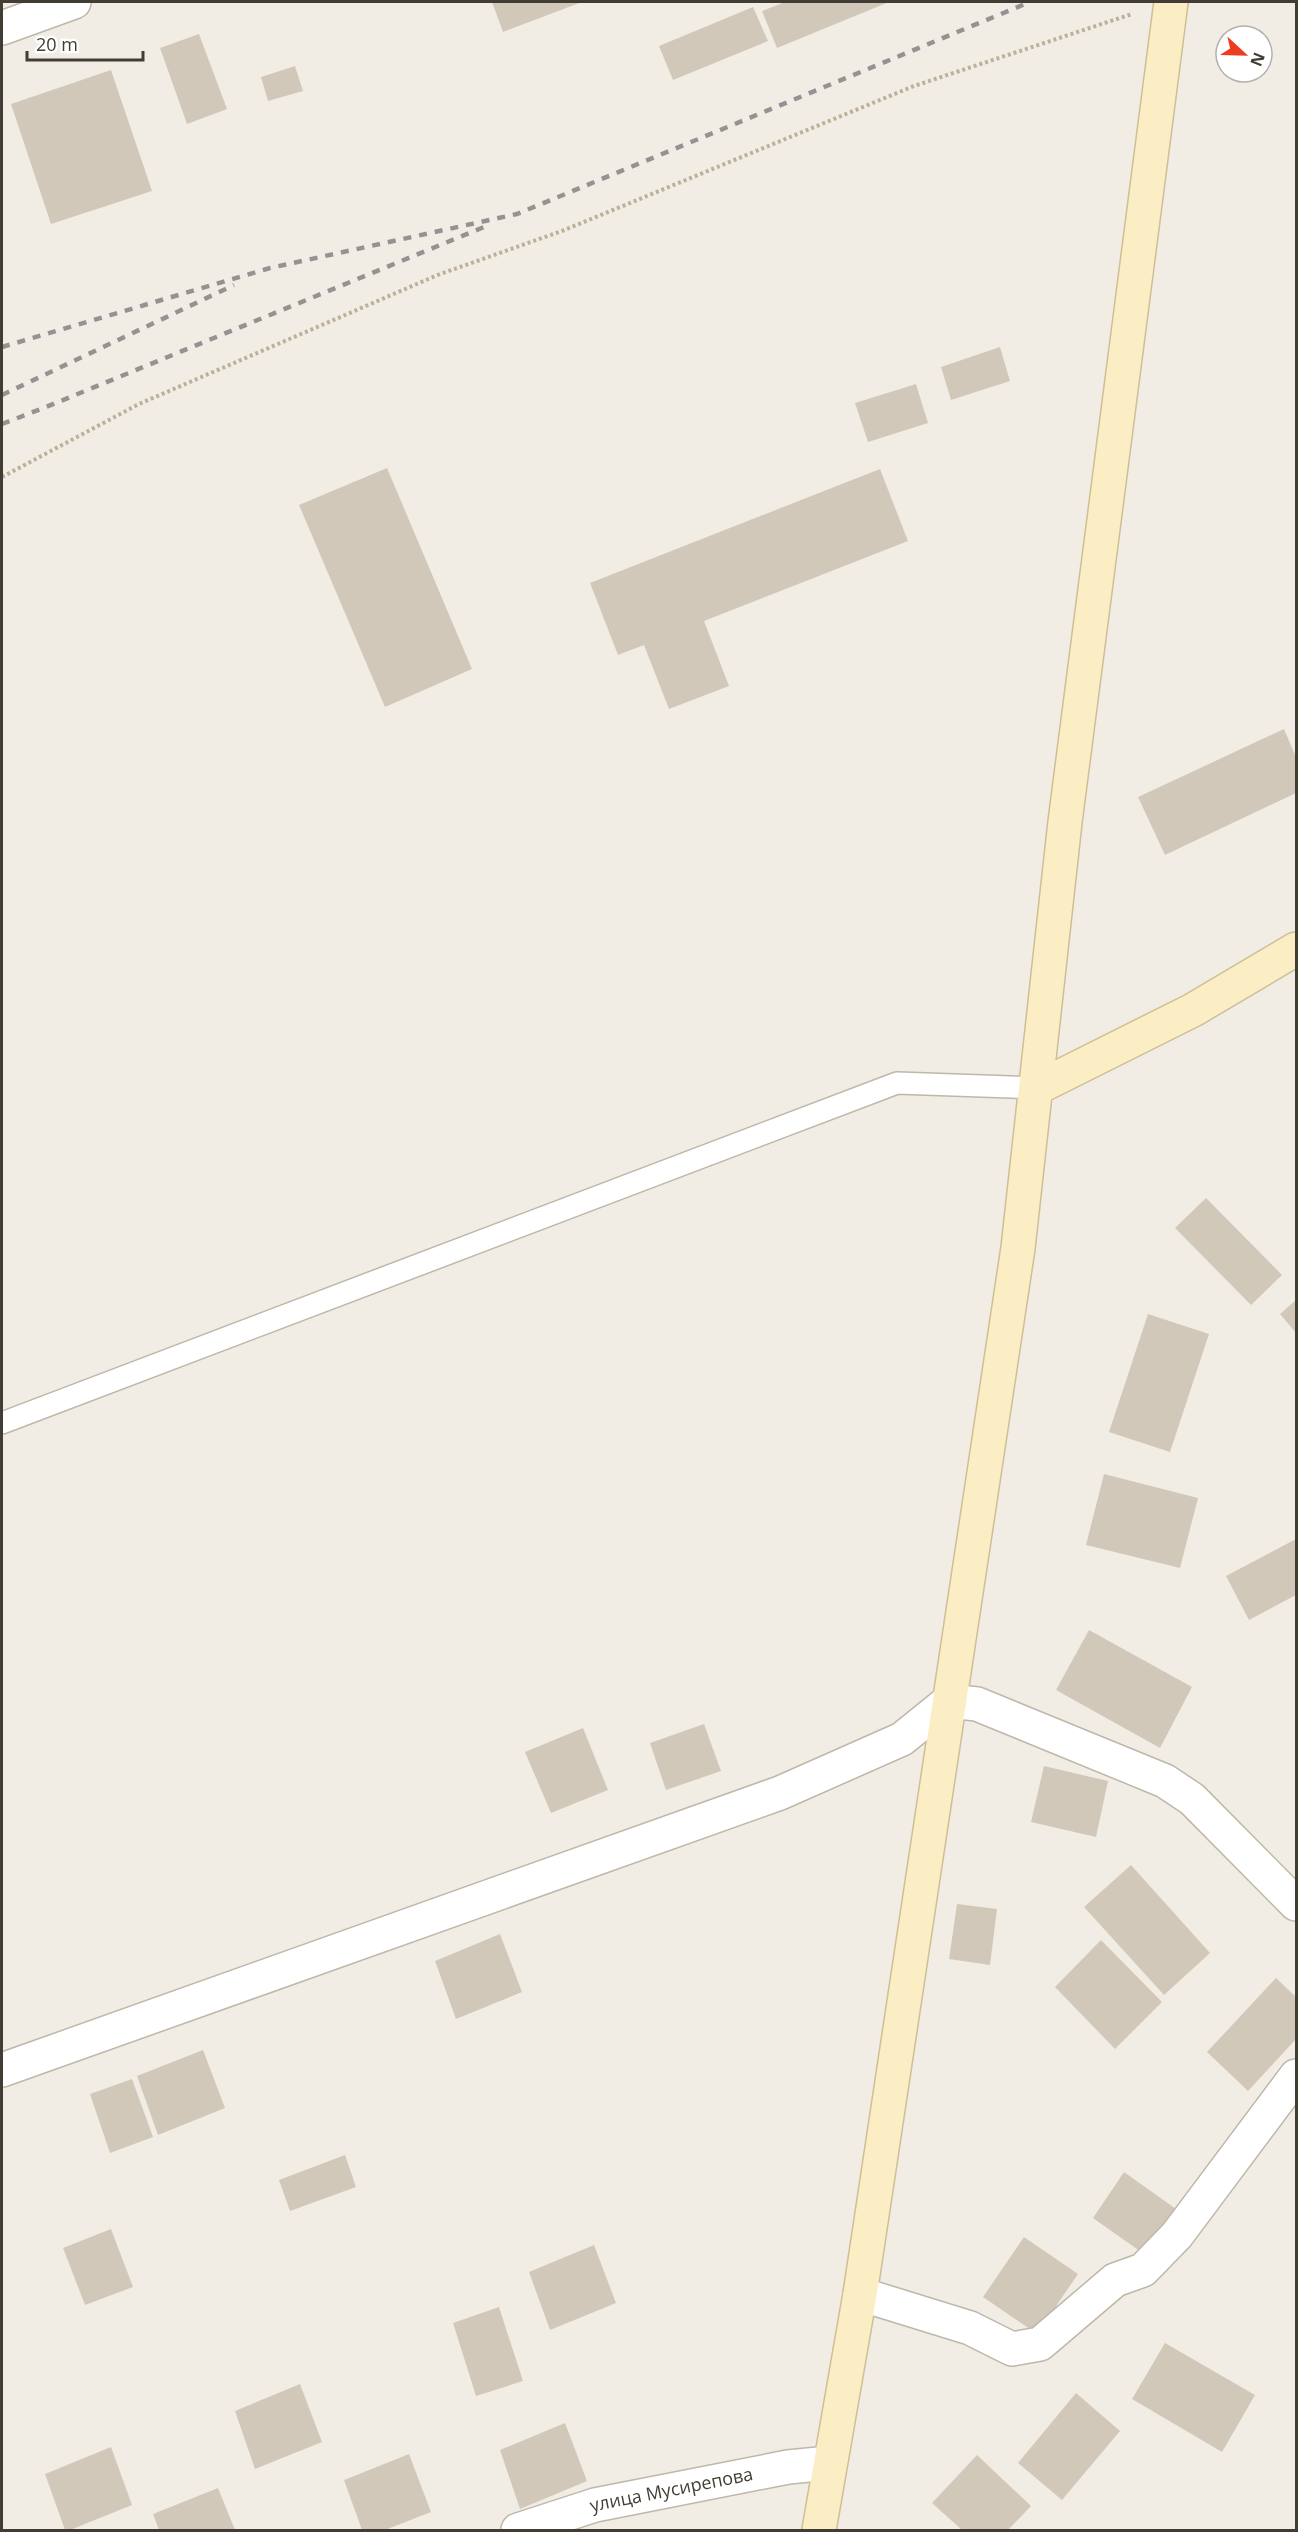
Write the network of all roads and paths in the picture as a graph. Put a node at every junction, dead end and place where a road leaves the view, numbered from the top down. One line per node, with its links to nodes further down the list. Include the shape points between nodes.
1 (74, 2): 3 (street)
2 (1171, 2): 4 (path, via 914,86 562,231 440,274 140,404); 6 (street, via 1065,822)
3 (2, 28)
4 (2, 477)
5 (1296, 949): 6 (street, via 1193,1010)
6 (1037, 1088): 7 (lane, via 897,1083); 8 (street, via 1018,1248)
7 (2, 1423)
8 (949, 1701): 9 (street, via 977,1704 1165,1781 1192,1799); 10 (street, via 902,1739 780,1793); 12 (street)
9 (1296, 1904)
10 (2, 2070)
11 (1296, 2076): 12 (street, via 1177,2235 1143,2270 1115,2280 1040,2344 1012,2349 970,2328)
12 (860, 2294): 13 (street)
13 (830, 2463): 14 (street, улица Мусирепова, via 788,2467 595,2505); 15 (street)
14 (518, 2530)
15 (819, 2530)

